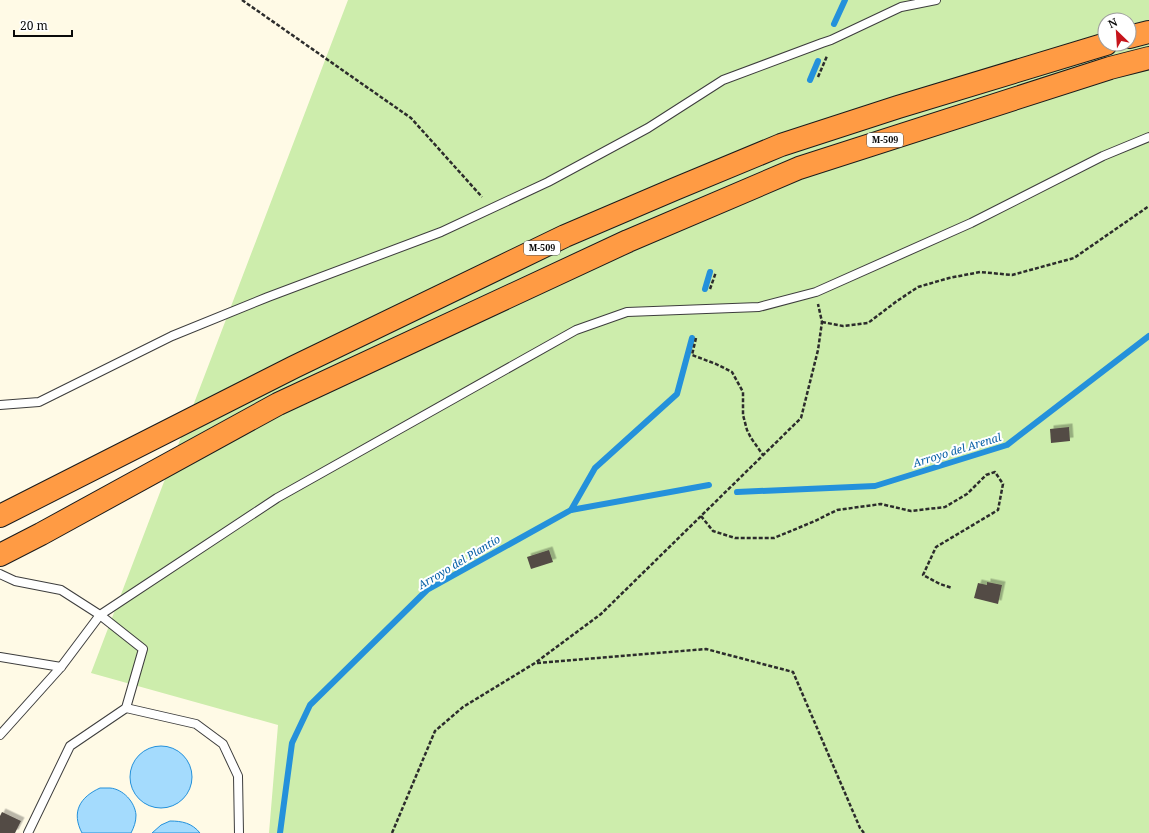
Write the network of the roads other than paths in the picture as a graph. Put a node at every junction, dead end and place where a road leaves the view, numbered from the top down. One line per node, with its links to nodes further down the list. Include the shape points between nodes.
1 (936, 0): 7 (lane, via 901,7 831,40 723,80 648,128 548,182 441,232 172,336 39,402)
2 (1149, 32): 3 (highway)
3 (1137, 35)
4 (1097, 47): 8 (highway, M-509, via 898,106 788,143 565,236 301,364)
5 (1149, 58): 9 (highway, M-509, via 1110,68 799,168 628,241 278,404)
6 (1149, 137): 11 (lane, via 1103,156 971,223 816,292 759,307 627,312 576,330 277,498)
7 (0, 405)
8 (2, 515)
9 (0, 555)
10 (0, 574): 11 (lane, via 14,581 61,590)
11 (100, 615): 13 (lane); 14 (lane, via 143,649)
12 (0, 657): 13 (lane)
13 (62, 667): 15 (lane)
14 (126, 708): 16 (lane, via 70,746); 17 (lane, via 196,724 222,744 238,776)
15 (0, 735)
16 (28, 833)
17 (239, 833)

